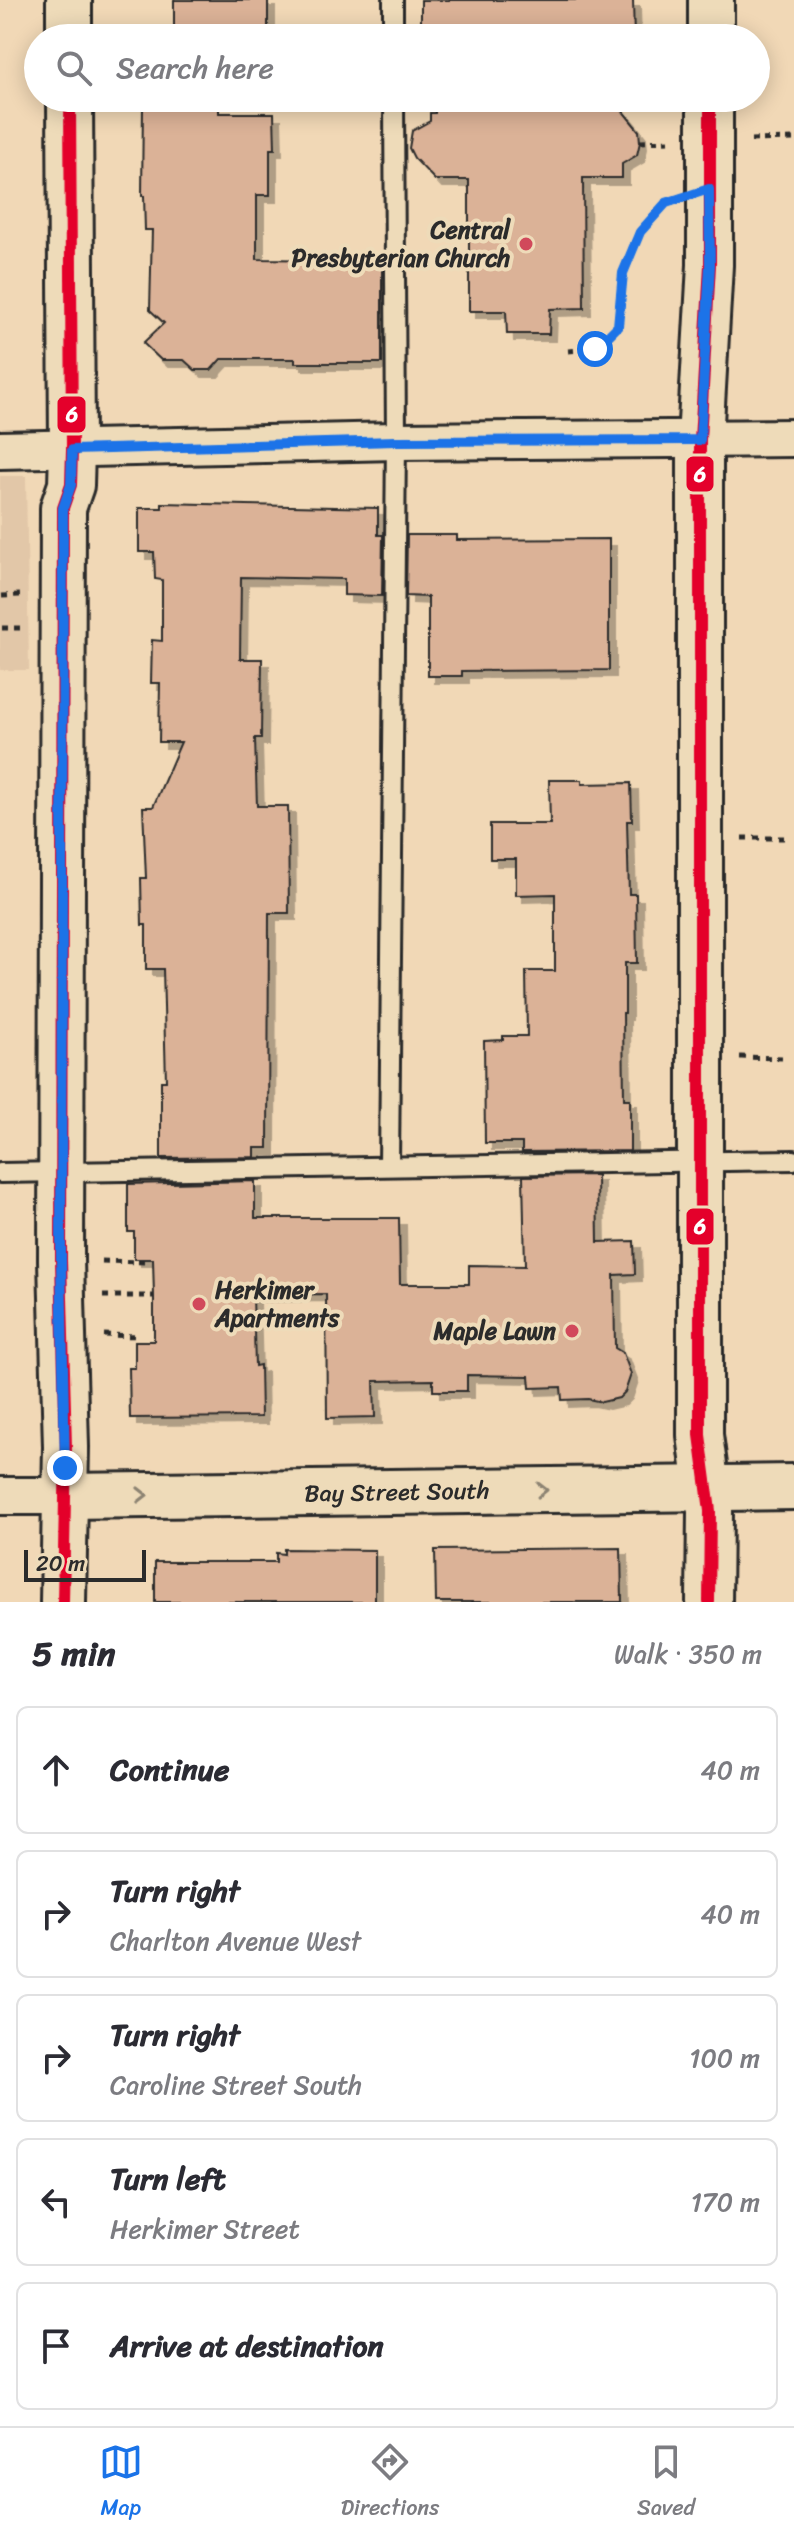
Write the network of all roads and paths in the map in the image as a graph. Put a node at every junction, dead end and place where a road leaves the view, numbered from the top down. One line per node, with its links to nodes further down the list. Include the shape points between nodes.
1 (69, 0): 4 (street)
2 (393, 0): 5 (lane)
3 (711, 0): 6 (street)
4 (69, 24)
5 (393, 24)
6 (711, 24)
7 (70, 112): 16 (street)
8 (394, 112): 14 (lane)
9 (710, 112): 10 (street)
10 (709, 189): 11 (path, via 666,203 640,232 623,273 618,326 595,349); 13 (street)
11 (568, 351)
12 (794, 438): 13 (street)
13 (700, 440): 14 (street); 22 (street)
14 (396, 441): 16 (street); 23 (lane)
15 (0, 450): 16 (street)
16 (72, 450): 24 (street, via 71,485 63,508)
17 (10, 586): 18 (path, via 13,595)
18 (2, 596)
19 (10, 619): 20 (path, via 12,628)
20 (2, 628)
21 (794, 1160): 22 (lane)
22 (699, 1162): 23 (lane); 26 (street, via 700,1435)
23 (389, 1166): 24 (lane)
24 (61, 1172): 25 (lane); 29 (street)
25 (0, 1173)
26 (708, 1487): 27 (street, Bay Street South); 29 (street, Bay Street South, one-way to 26); 31 (street)
27 (794, 1487)
28 (0, 1496): 29 (street, Bay Street South)
29 (64, 1496): 30 (street)
30 (63, 1602)
31 (709, 1602)

